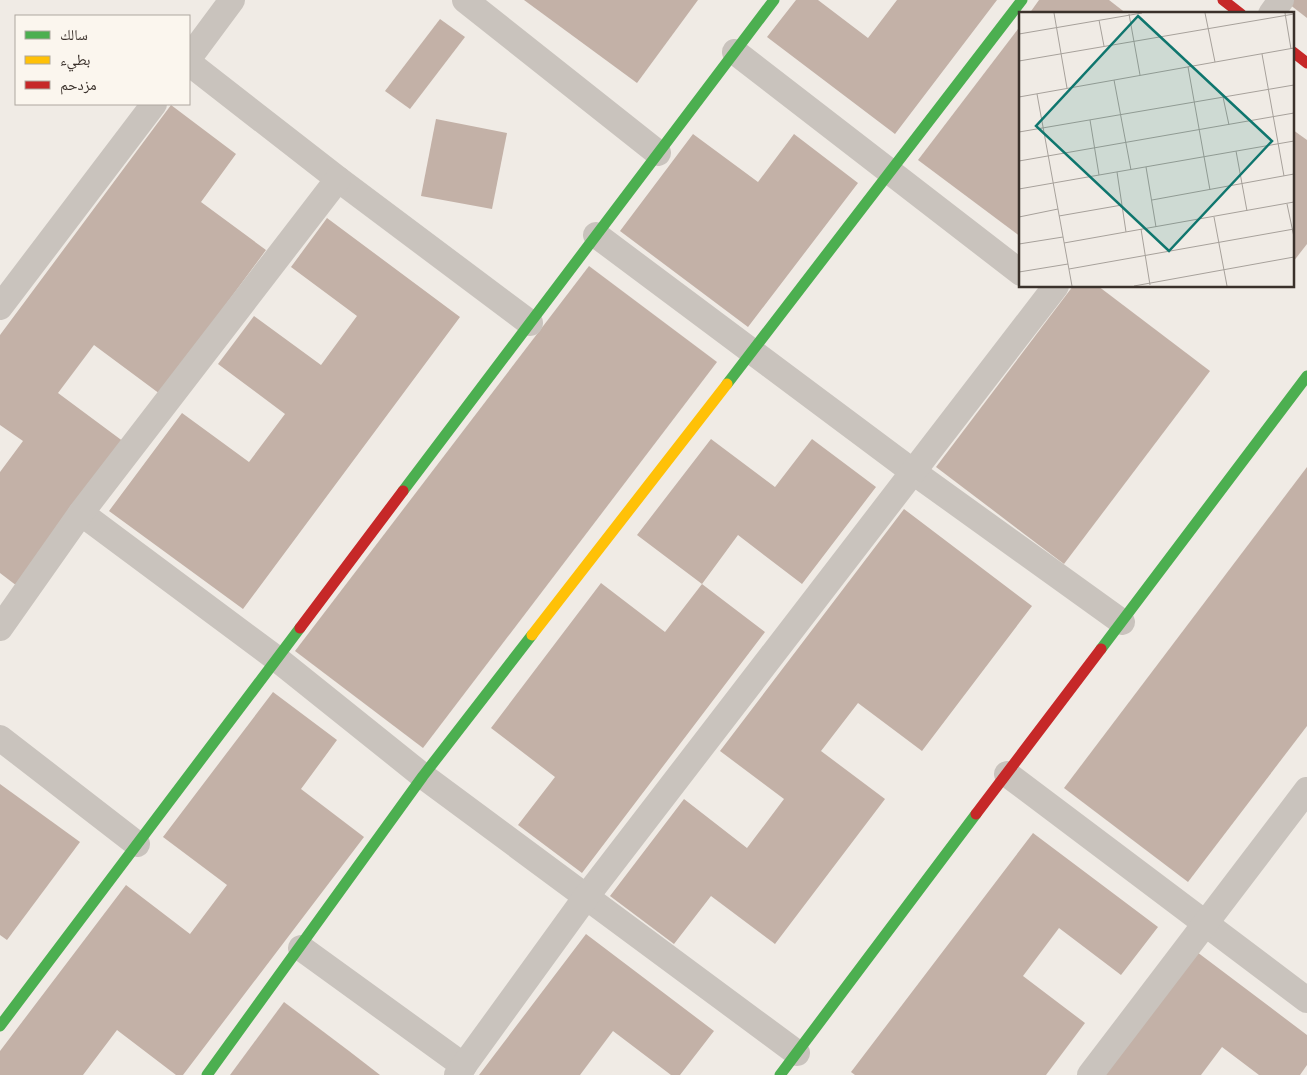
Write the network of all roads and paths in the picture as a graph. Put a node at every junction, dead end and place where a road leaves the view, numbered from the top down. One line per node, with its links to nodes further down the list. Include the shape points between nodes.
1 (232, 0): 11 (street)
2 (774, 0): 9 (street)
3 (1022, 0): 16 (street)
4 (1223, 0): 7 (street)
5 (1281, 0): 8 (street)
6 (471, 2): 15 (street)
7 (1238, 12)
8 (1272, 12)
9 (735, 52): 15 (street); 16 (street)
10 (1294, 53): 12 (street)
11 (190, 57)
12 (1307, 63)
13 (190, 64): 17 (street)
14 (153, 105): 21 (street)
15 (658, 153): 18 (street)
16 (891, 172): 19 (street); 23 (street)
17 (338, 179): 22 (street); 26 (street)
18 (596, 235): 22 (street); 23 (street)
19 (1019, 270)
20 (1048, 289): 25 (street)
21 (0, 307)
22 (530, 323): 29 (street)
23 (752, 352): 25 (street); 32 (street)
24 (1307, 376): 27 (street)
25 (912, 471): 27 (street); 35 (street)
26 (82, 513): 28 (street); 29 (street)
27 (1122, 622): 31 (street)
28 (0, 628)
29 (277, 659): 32 (street); 34 (street)
30 (0, 738): 34 (street)
31 (1007, 774): 36 (street); 40 (street)
32 (423, 776): 35 (street); 37 (street)
33 (1307, 790): 36 (street)
34 (137, 844): 39 (street)
35 (586, 896): 40 (street); 41 (street)
36 (1206, 924): 38 (street); 44 (street)
37 (301, 948): 41 (street); 42 (street)
38 (1307, 1000)
39 (0, 1026)
40 (797, 1053): 43 (street)
41 (460, 1070)
42 (207, 1075)
43 (780, 1075)
44 (1090, 1075)

